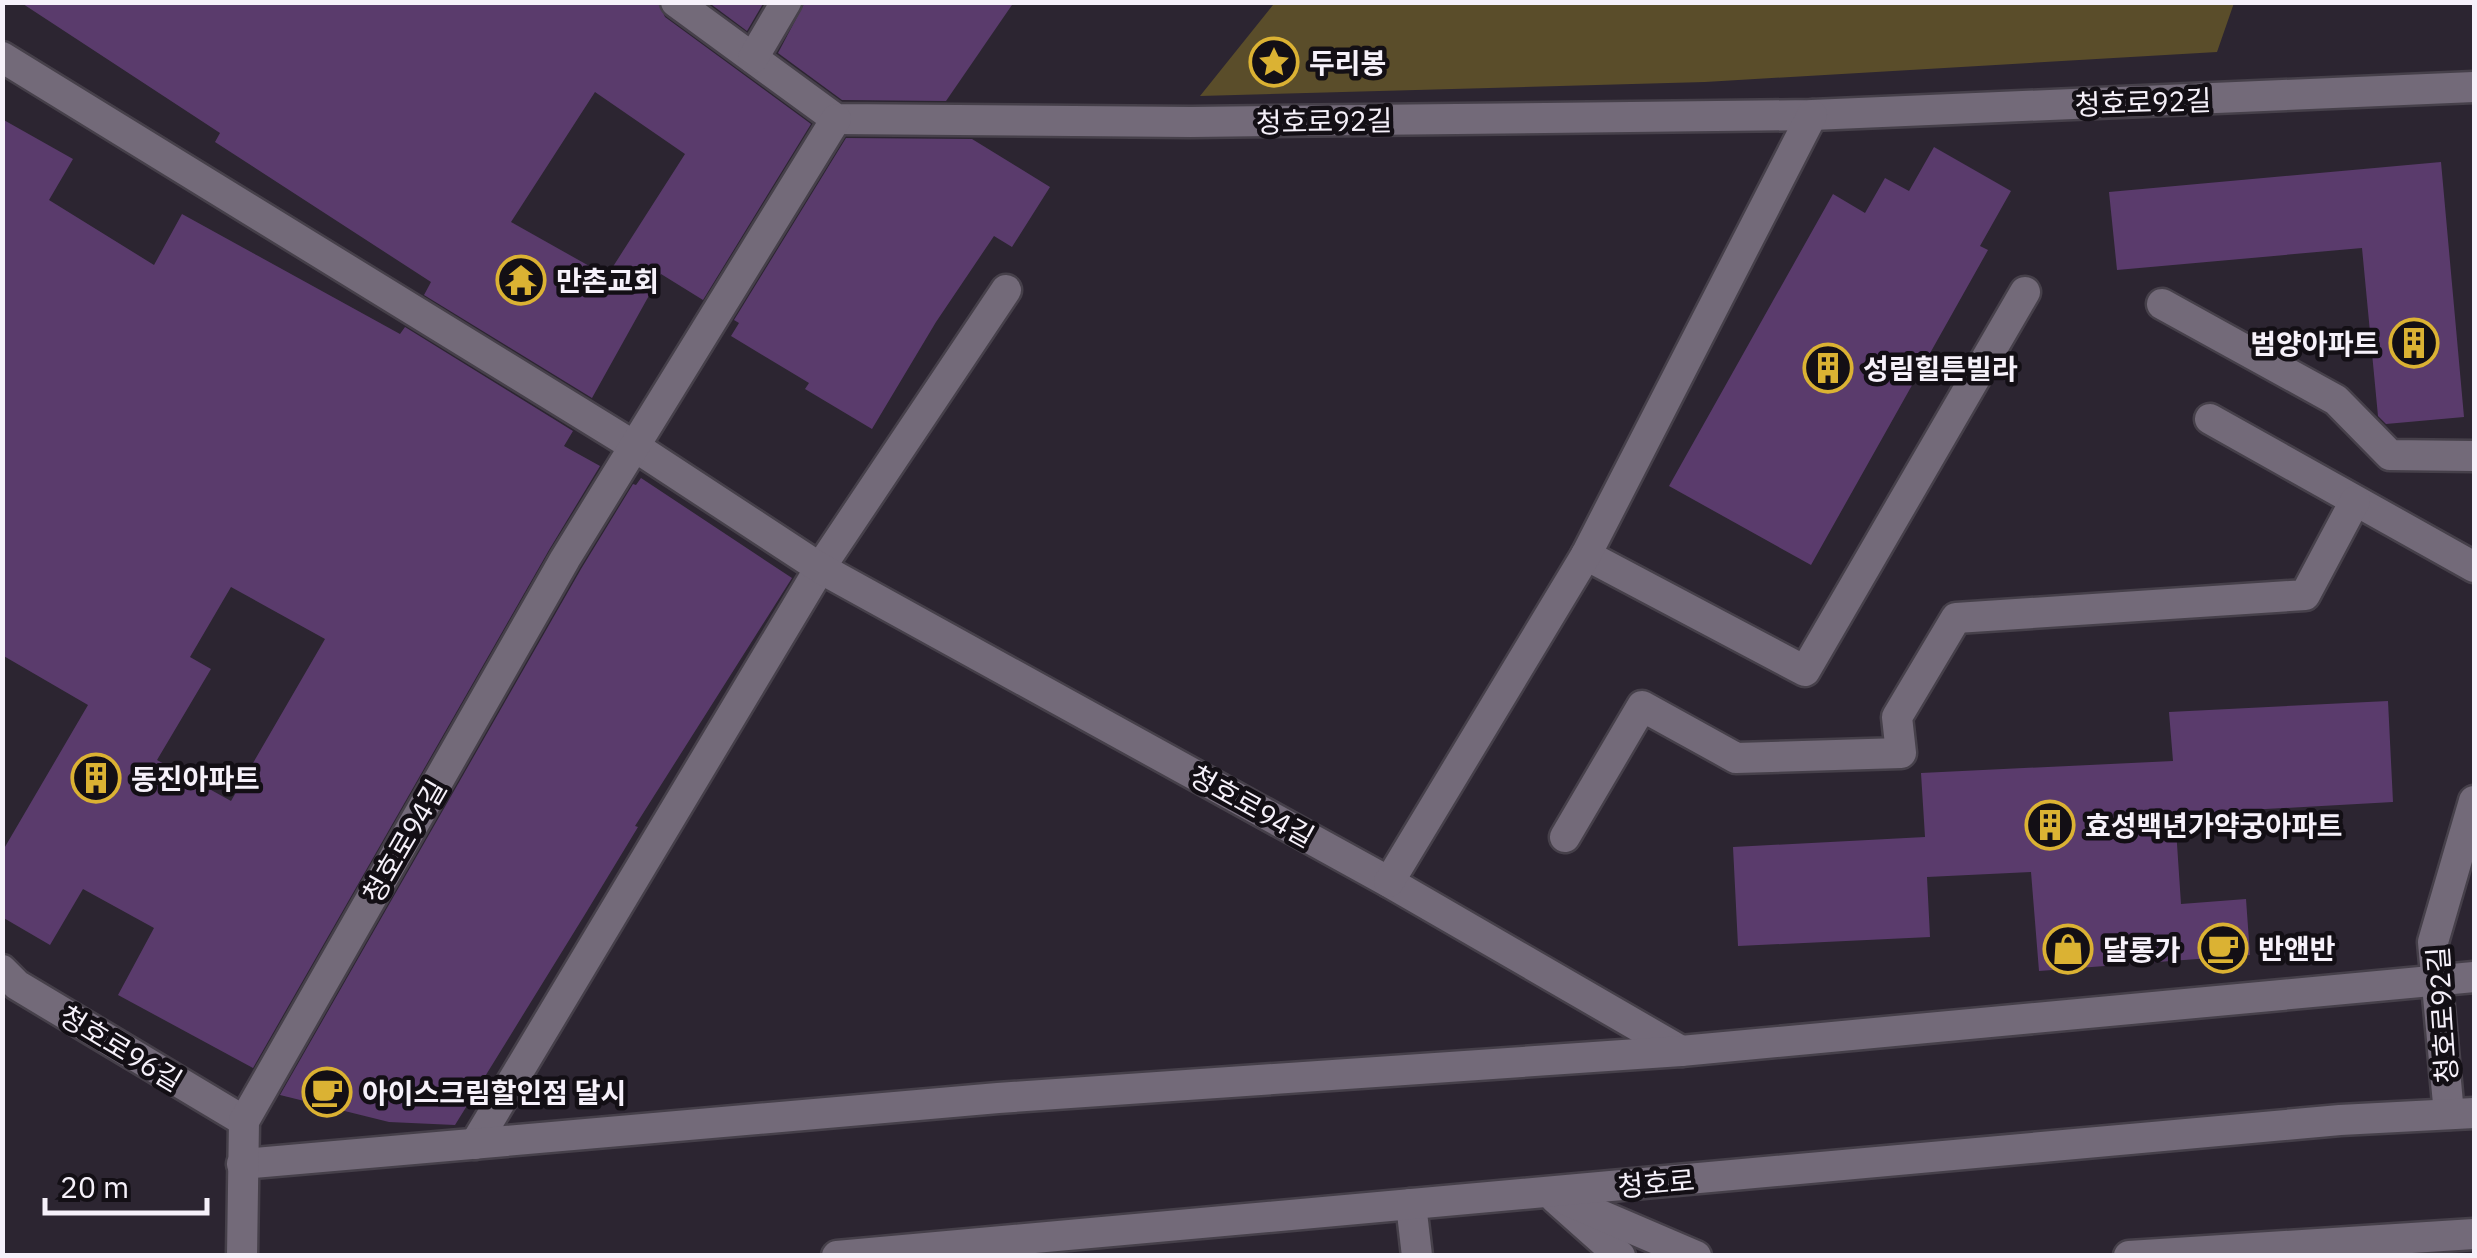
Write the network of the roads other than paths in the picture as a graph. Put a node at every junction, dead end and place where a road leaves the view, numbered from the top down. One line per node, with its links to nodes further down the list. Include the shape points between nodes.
1 (676, 2): 4 (street)
2 (786, 2): 4 (street)
3 (2, 58): 12 (street, 청호로94길)
4 (752, 58): 7 (street)
5 (2474, 88): 6 (street, 청호로92길)
6 (1812, 115): 7 (street, 청호로92길); 15 (street)
7 (836, 119): 12 (street)
8 (1006, 290): 17 (street)
9 (2026, 292): 15 (street, via 1806,671)
10 (2162, 304): 13 (street, via 2336,400 2390,455)
11 (2210, 419): 14 (street)
12 (634, 446): 17 (street, 청호로94길); 26 (street, 청호로94길)
13 (2474, 456)
14 (2355, 501): 16 (street); 19 (street, via 2305,595 1956,618 1897,717 1901,753 1736,758 1642,706)
15 (1586, 555): 20 (street)
16 (2474, 567)
17 (820, 568): 20 (street, 청호로94길); 27 (street)
18 (2474, 802): 23 (street, 청호로92길, via 2434,942)
19 (1565, 837)
20 (1388, 882): 24 (street, 청호로94길)
21 (2, 970): 26 (street, 청호로96길)
22 (2474, 977): 23 (street)
23 (2439, 979): 24 (street); 25 (street, 청호로92길)
24 (1681, 1051): 27 (street, via 998,1098)
25 (2462, 1114): 29 (street, 청호로)
26 (244, 1121): 28 (street, 청호로94길)
27 (475, 1144): 28 (street)
28 (242, 1164): 33 (street, 청호로94길)
29 (1549, 1193): 30 (street, 청호로); 36 (street); 37 (street)
30 (1412, 1204): 34 (street, 청호로); 35 (street)
31 (2474, 1234): 32 (street)
32 (2178, 1253): 38 (street)
33 (242, 1256)
34 (837, 1256)
35 (1417, 1256)
36 (1620, 1256)
37 (1696, 1256)
38 (2128, 1256)

